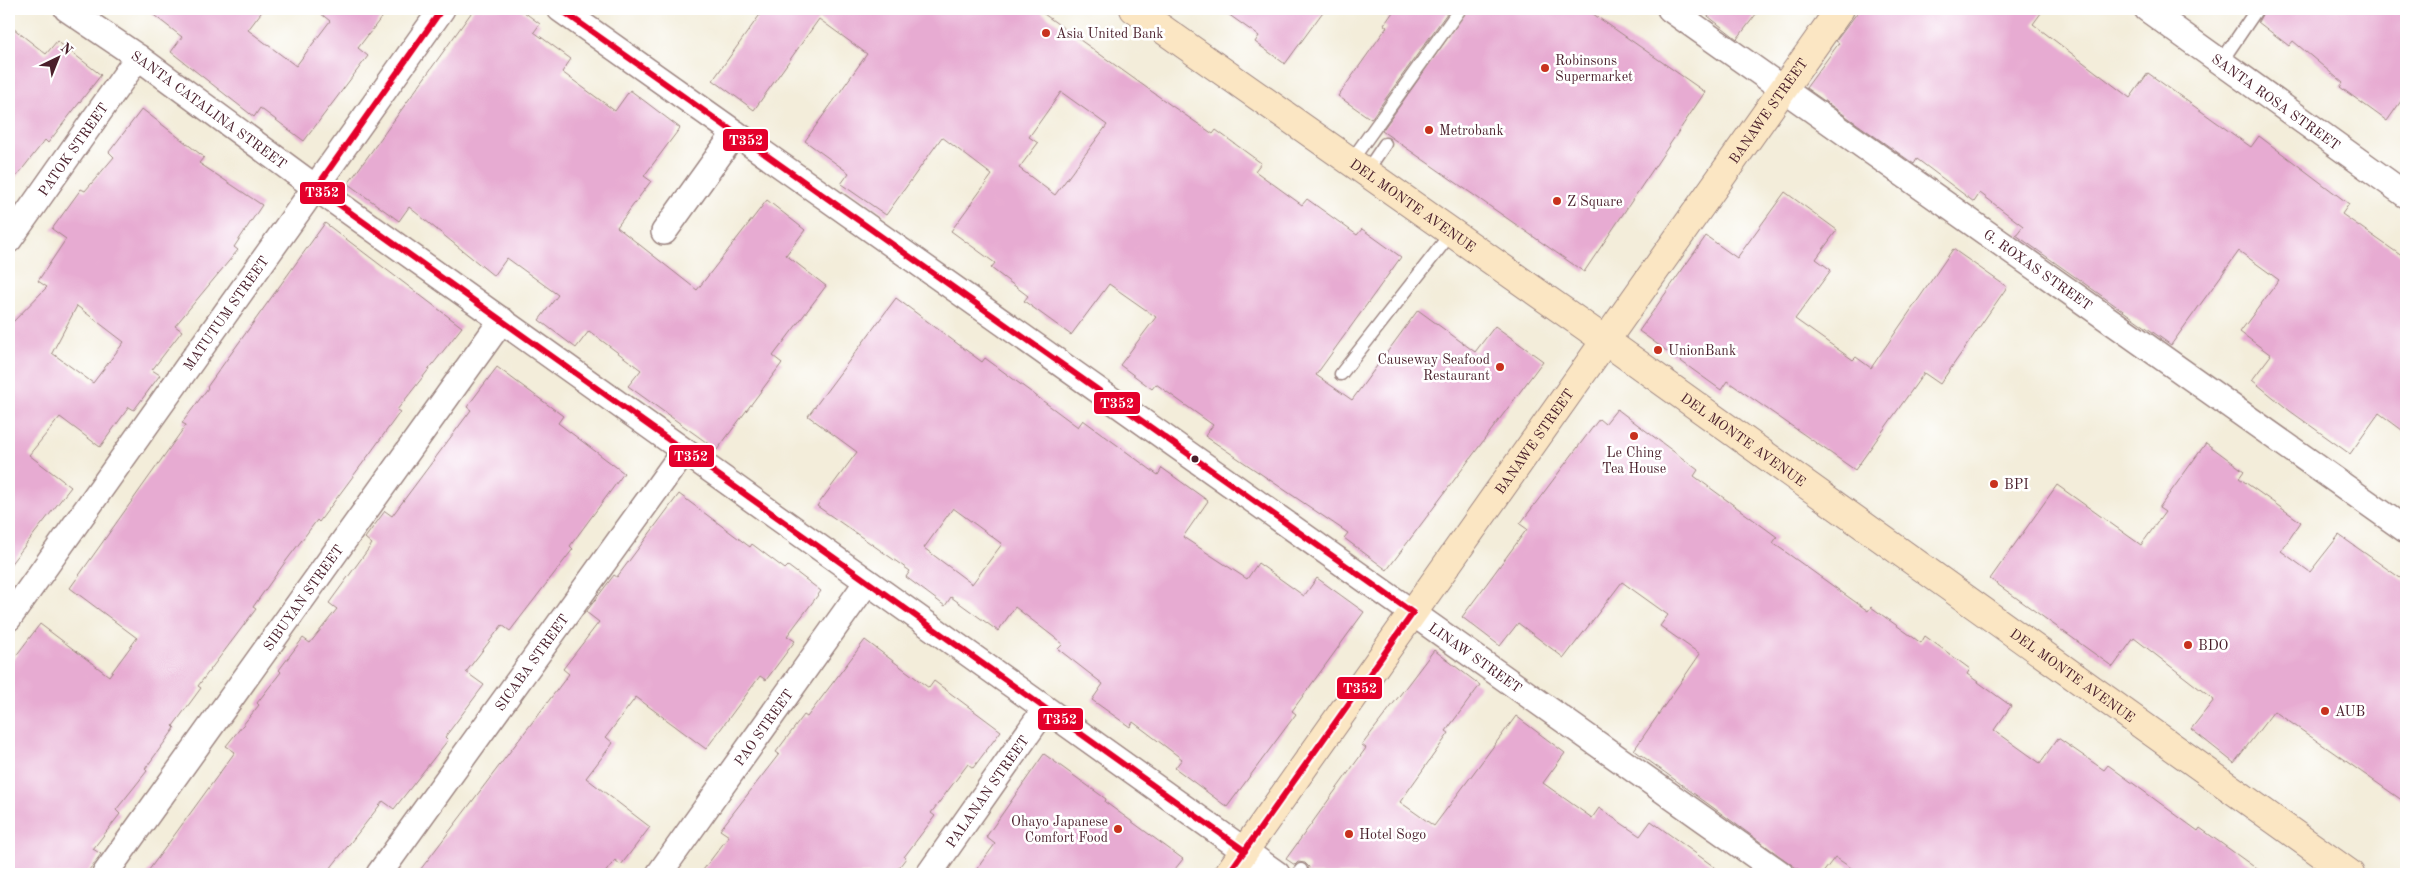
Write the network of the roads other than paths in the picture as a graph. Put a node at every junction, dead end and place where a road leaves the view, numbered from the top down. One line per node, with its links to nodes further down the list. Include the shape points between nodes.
1 (67, 9): 10 (street, SANTA CATALINA STREET)
2 (442, 9): 16 (street, MATUTUM STREET)
3 (560, 9): 13 (street, LINAW STREET)
4 (1134, 9): 15 (main road, DEL MONTE AVENUE)
5 (1460, 9): 15 (lane)
6 (1670, 9): 12 (street, G. ROXAS STREET)
7 (1840, 9): 12 (main road, BANAWE STREET)
8 (2146, 9): 11 (street, SANTA ROSA STREET)
9 (2257, 9): 11 (lane)
10 (138, 57): 16 (street, SANTA CATALINA STREET); 20 (street, PATOK STREET)
11 (2221, 62): 17 (street, SANTA ROSA STREET)
12 (1784, 89): 22 (main road, BANAWE STREET); 25 (street, G. ROXAS STREET)
13 (735, 133): 18 (street); 27 (street, LINAW STREET)
14 (1386, 144): 15 (lane)
15 (1359, 166): 19 (main road, DEL MONTE AVENUE)
16 (316, 188): 21 (street, SANTA CATALINA STREET); 28 (street, MATUTUM STREET)
17 (2406, 195)
18 (664, 232)
19 (1452, 232): 22 (main road, DEL MONTE AVENUE); 23 (lane)
20 (9, 240)
21 (502, 320): 24 (street, SANTA CATALINA STREET); 32 (street, SIBUYAN STREET)
22 (1606, 341): 27 (main road, BANAWE STREET); 38 (main road, DEL MONTE AVENUE)
23 (1341, 374)
24 (684, 451): 26 (street, SANTA CATALINA STREET); 33 (street, SICABA STREET)
25 (2406, 530)
26 (867, 582): 29 (street, SANTA CATALINA STREET); 34 (street, PAO STREET)
27 (1413, 613): 30 (main road, BANAWE STREET); 37 (street, LINAW STREET)
28 (9, 618)
29 (1045, 709): 30 (street, SANTA CATALINA STREET); 35 (street, PALANAN STREET)
30 (1245, 851): 31 (street, SANTA CATALINA STREET); 36 (main road, BANAWE STREET)
31 (1292, 873)
32 (105, 874)
33 (379, 874)
34 (659, 874)
35 (929, 874)
36 (1228, 874)
37 (1781, 874)
38 (2350, 874)

